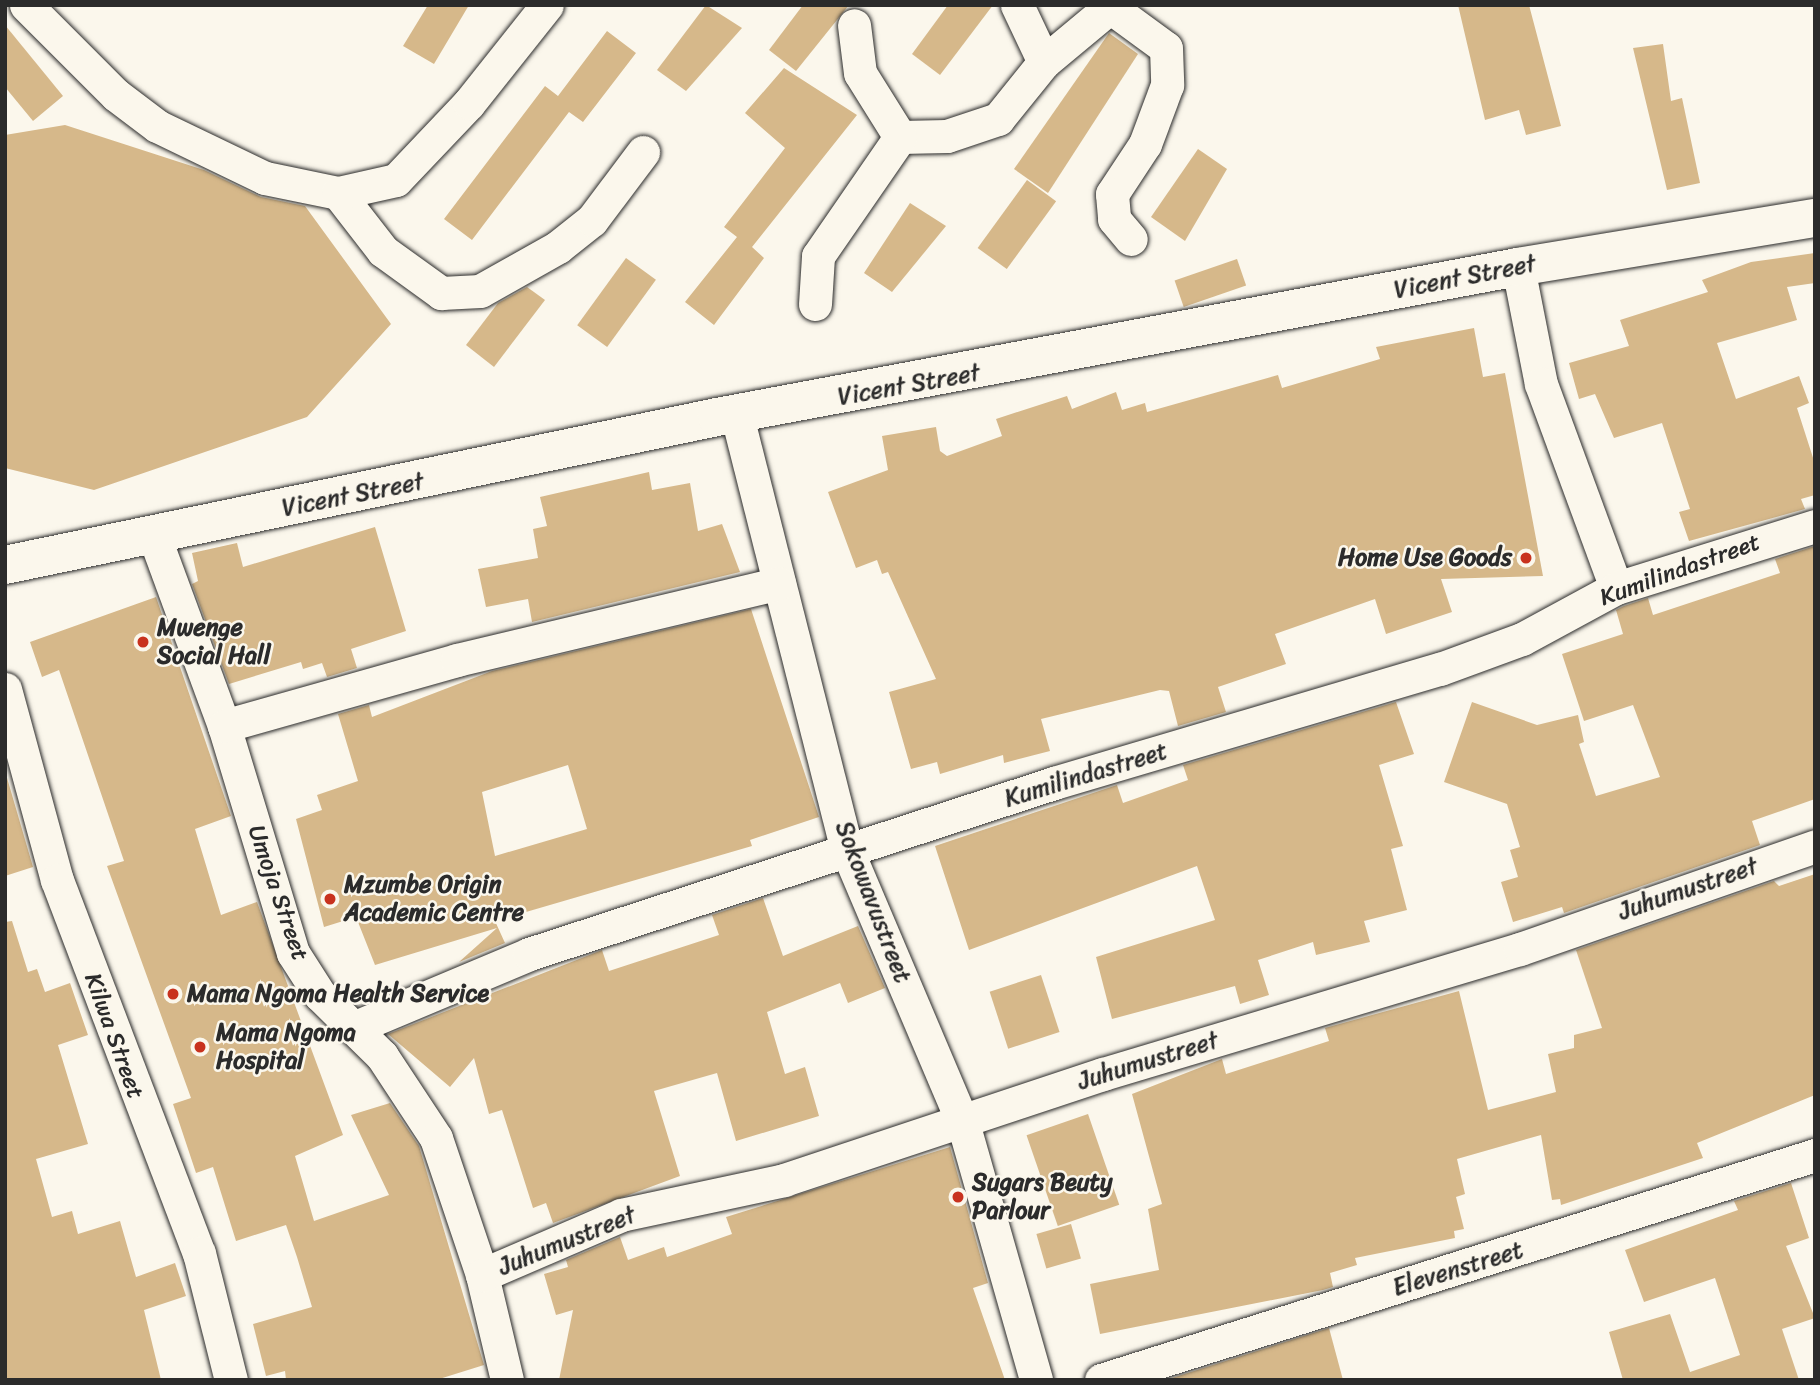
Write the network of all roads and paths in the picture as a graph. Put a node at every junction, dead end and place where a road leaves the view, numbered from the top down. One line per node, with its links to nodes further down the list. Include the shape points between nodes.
1 (26, 5): 8 (street, via 116,95 157,126 265,178)
2 (547, 5): 8 (street, via 469,103 396,180)
3 (1017, 5): 5 (street)
4 (854, 24): 6 (street, via 860,73)
5 (1044, 62): 6 (street, via 998,119 947,136); 10 (street, via 1110,7 1166,48 1167,85 1145,144 1112,194 1114,219)
6 (900, 138): 12 (street, via 818,256)
7 (643, 152): 8 (street, via 592,220 516,275 480,291 441,293 409,275)
8 (338, 193)
9 (1815, 218): 11 (street, Vicent Street)
10 (1130, 239)
11 (1518, 267): 13 (street, Vicent Street); 18 (street, via 1541,384)
12 (815, 304)
13 (737, 416): 15 (street, Vicent Street); 17 (street, Sokowavustreet)
14 (1815, 526): 18 (street, Kumilindastreet)
15 (153, 533): 16 (street, Vicent Street); 20 (street, Umoja Street)
16 (5, 565)
17 (779, 583): 20 (street, via 457,660); 22 (street, Sokowavustreet)
18 (1616, 588): 22 (street, Kumilindastreet, via 1522,639 1440,669)
19 (5, 689): 27 (street, Kilwa Street, via 57,880 198,1252)
20 (224, 726): 23 (street, Umoja Street, via 293,953 320,995)
21 (1815, 846): 24 (street, Juhumustreet, via 1520,949 1103,1074)
22 (847, 850): 23 (street, Kumilindastreet, via 518,958); 24 (street, Sokowavustreet)
23 (358, 1026): 26 (street, Umoja Street, via 436,1138)
24 (963, 1124): 26 (street, Juhumustreet, via 784,1180 621,1215); 29 (street, Sokowavustreet)
25 (1815, 1155): 30 (street, Elevenstreet)
26 (482, 1275): 28 (street, Umoja Street)
27 (232, 1380)
28 (507, 1380)
29 (1036, 1380)
30 (1101, 1380)

